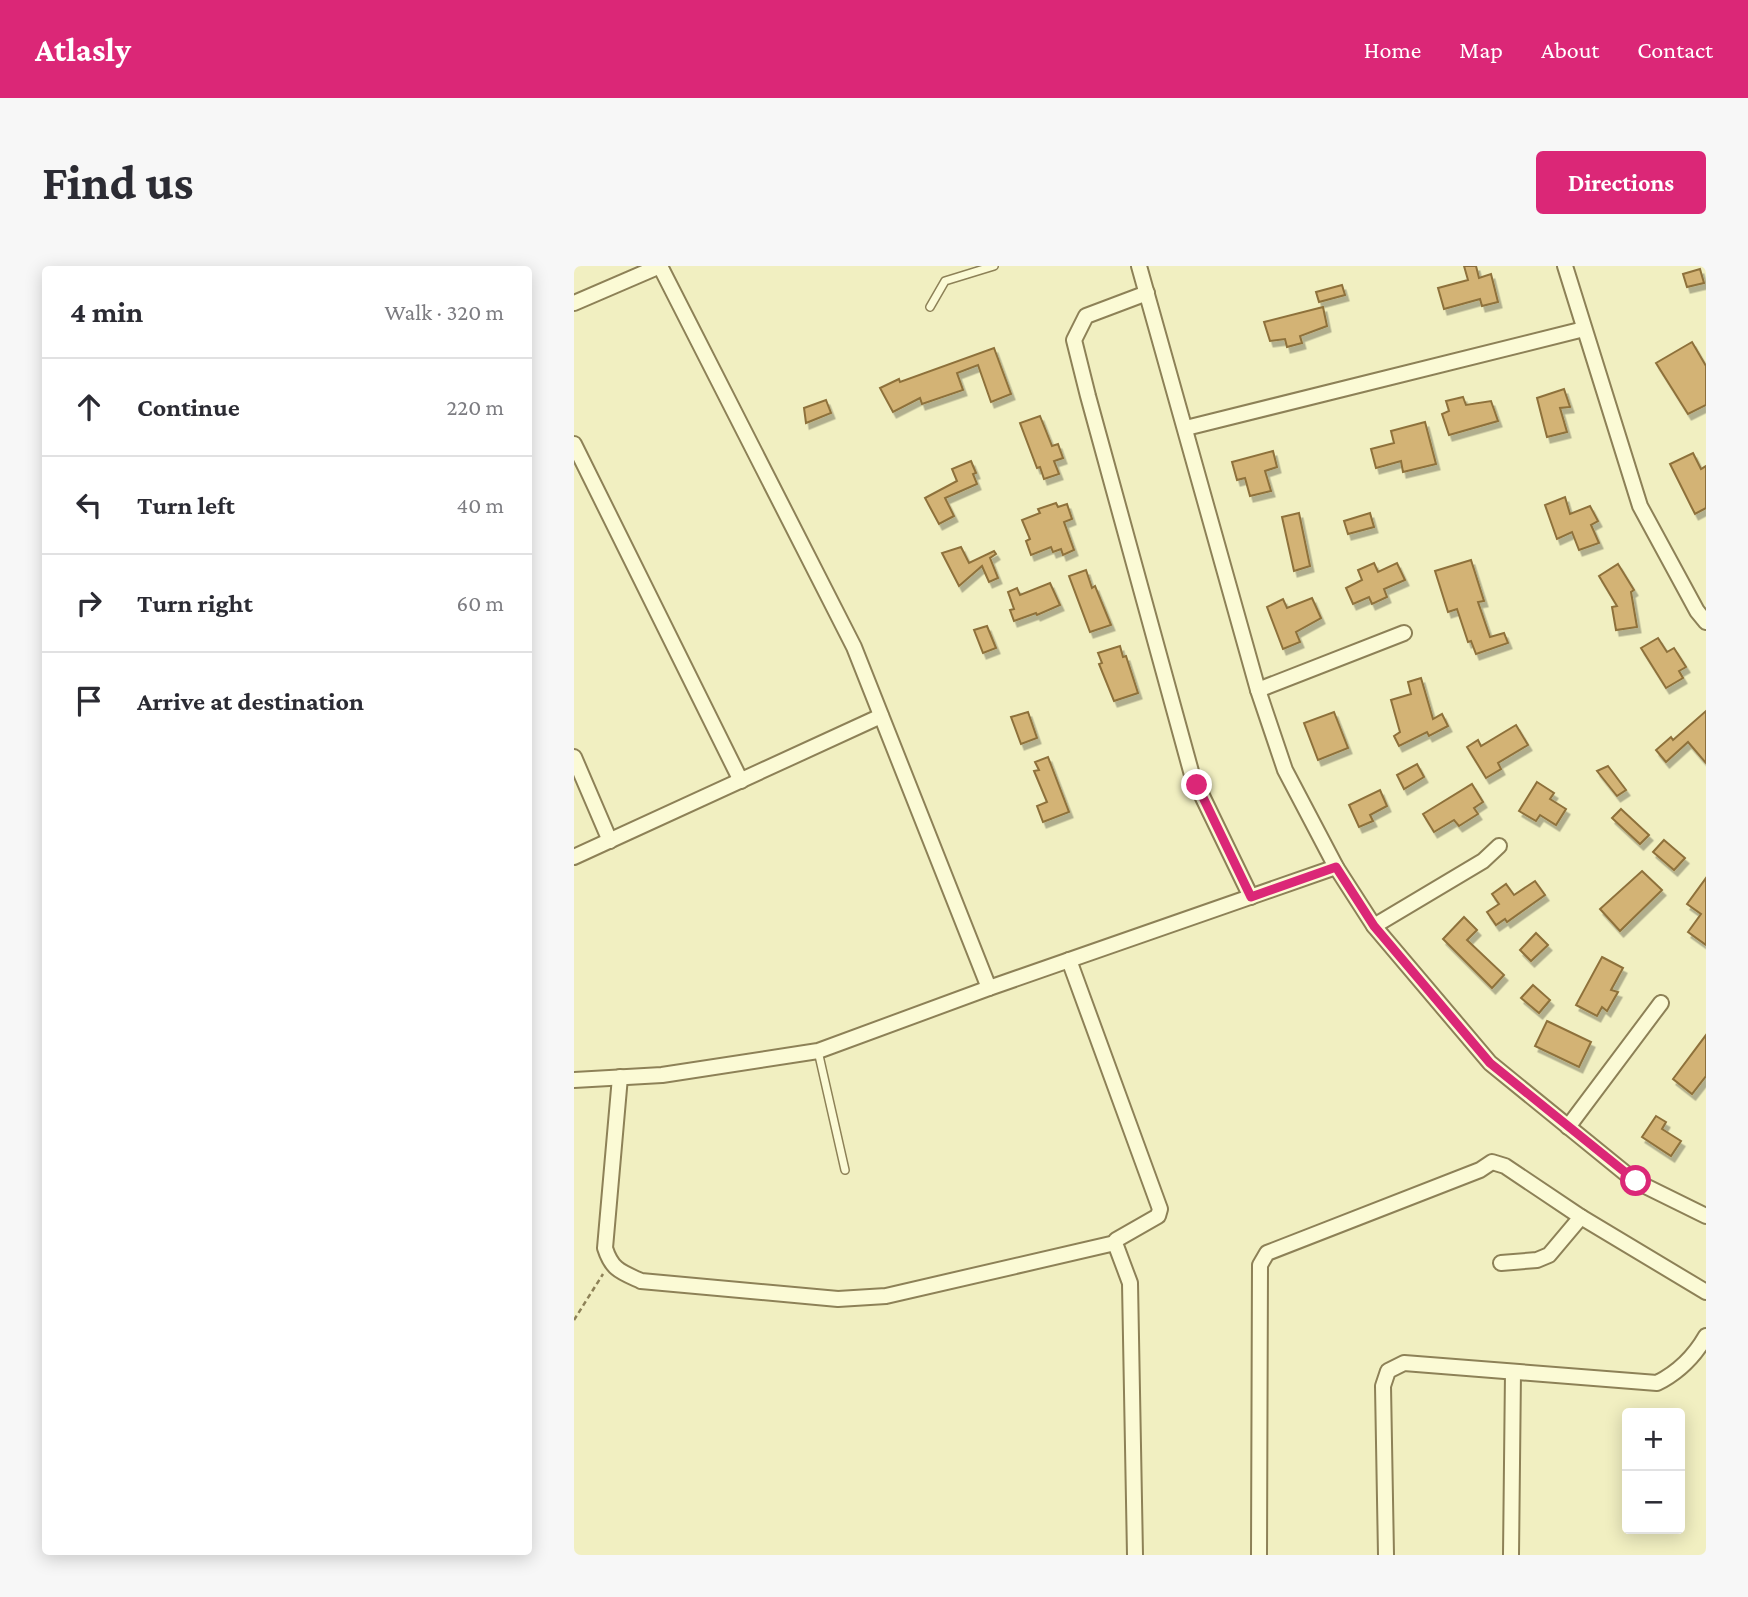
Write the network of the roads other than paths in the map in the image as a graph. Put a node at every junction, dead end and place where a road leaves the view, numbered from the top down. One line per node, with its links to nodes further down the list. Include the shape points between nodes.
1 (660, 266): 6 (street); 14 (street, via 854,647)
2 (994, 266): 7 (lane, via 945,281)
3 (1139, 266): 5 (street)
4 (1564, 266): 8 (street)
5 (1147, 293): 9 (street); 21 (street, via 1086,316 1074,340 1192,775)
6 (574, 303)
7 (930, 307)
8 (1584, 329): 9 (street); 11 (street, via 1640,506)
9 (1186, 428): 13 (street)
10 (574, 444): 16 (street)
11 (1706, 622)
12 (1404, 633): 13 (street)
13 (1258, 690): 20 (street, via 1286,770)
14 (881, 716): 16 (street); 24 (street)
15 (574, 757): 17 (street)
16 (741, 781): 17 (street)
17 (610, 841): 19 (street)
18 (1499, 846): 22 (street, via 1483,862)
19 (574, 857)
20 (1336, 867): 21 (street); 22 (street)
21 (1251, 897): 23 (street)
22 (1374, 926): 29 (street, via 1490,1063)
23 (1069, 960): 24 (street); 33 (street, via 1160,1209 1158,1216)
24 (989, 988): 26 (street)
25 (1661, 1003): 29 (street)
26 (818, 1051): 27 (street); 30 (lane)
27 (620, 1077): 28 (street); 33 (street, via 605,1248 619,1271 641,1281 838,1299 886,1296)
28 (574, 1080)
29 (1567, 1127): 31 (street, via 1636,1181)
30 (845, 1170)
31 (1706, 1216)
32 (1581, 1217): 34 (street, via 1549,1255 1536,1261); 35 (street); 39 (street, via 1492,1162 1267,1253 1260,1265)
33 (1115, 1243): 38 (street, via 1130,1283)
34 (1501, 1263)
35 (1706, 1292)
36 (1706, 1336): 37 (street, via 1674,1375 1657,1383)
37 (1513, 1373): 40 (street, via 1404,1363 1388,1371 1383,1386); 41 (street)
38 (1135, 1555)
39 (1259, 1555)
40 (1386, 1555)
41 (1511, 1555)

